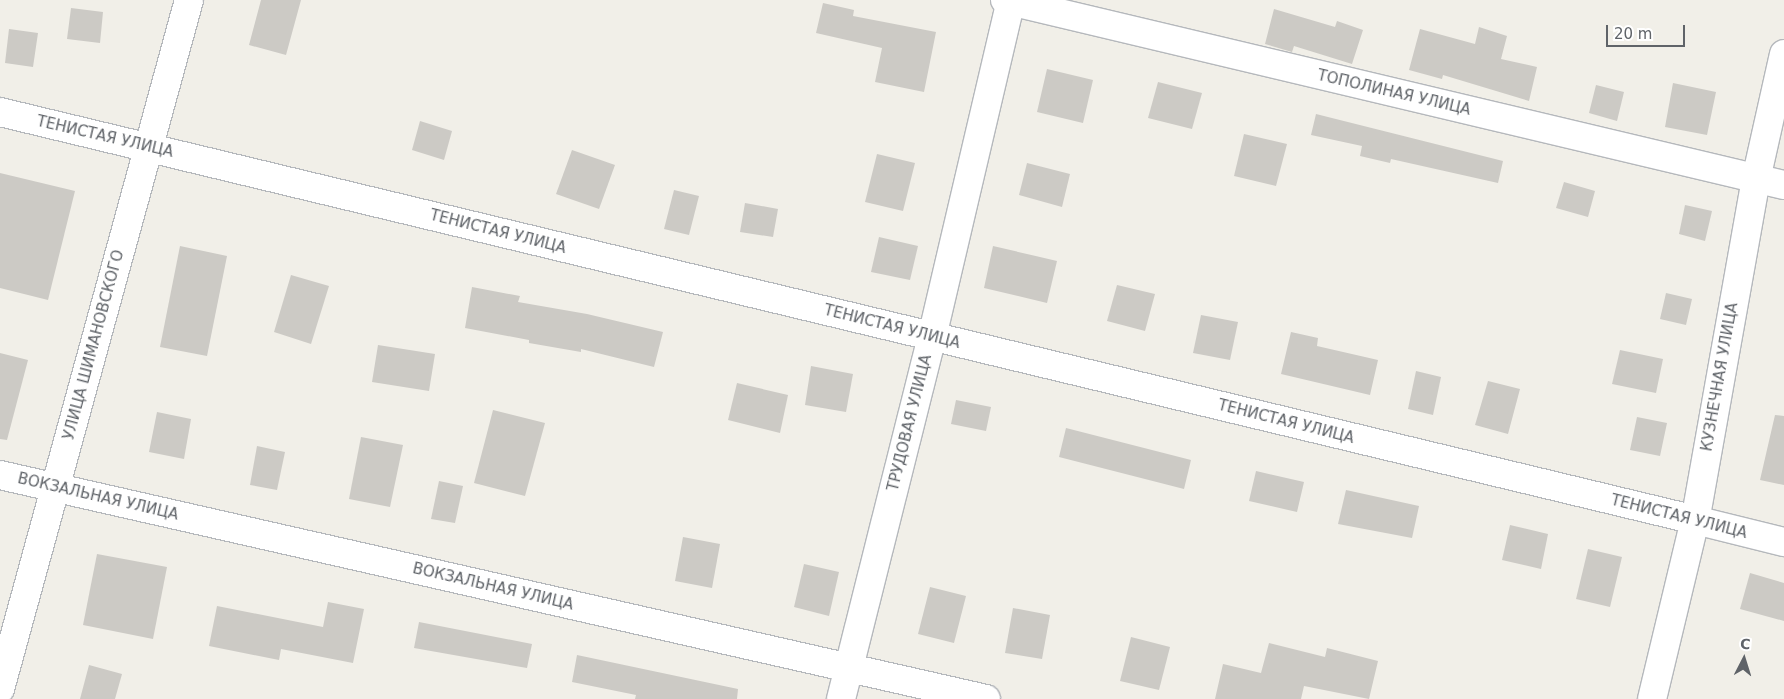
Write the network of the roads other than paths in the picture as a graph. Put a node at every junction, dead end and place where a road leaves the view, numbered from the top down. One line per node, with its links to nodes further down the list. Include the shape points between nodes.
1 (189, 0): 5 (street, УЛИЦА ШИМАНОВСКОГО)
2 (1009, 0): 6 (street, ТОПОЛИНАЯ УЛИЦА); 8 (street, ТРУДОВАЯ УЛИЦА)
3 (1784, 54): 6 (street, КУЗНЕЧНАЯ УЛИЦА)
4 (0, 112): 5 (street, ТЕНИСТАЯ УЛИЦА)
5 (149, 146): 8 (street, ТЕНИСТАЯ УЛИЦА); 10 (street, УЛИЦА ШИМАНОВСКОГО)
6 (1756, 179): 7 (street, ТОПОЛИНАЯ УЛИЦА); 11 (street, КУЗНЕЧНАЯ УЛИЦА)
7 (1784, 185)
8 (932, 337): 11 (street, ТЕНИСТАЯ УЛИЦА); 13 (street, ТРУДОВАЯ УЛИЦА)
9 (0, 475): 10 (street, ВОКЗАЛЬНАЯ УЛИЦА)
10 (55, 487): 13 (street, ВОКЗАЛЬНАЯ УЛИЦА); 14 (street, УЛИЦА ШИМАНОВСКОГО)
11 (1694, 520): 12 (street, ТЕНИСТАЯ УЛИЦА); 17 (street, КУЗНЕЧНАЯ УЛИЦА)
12 (1784, 542)
13 (847, 667): 15 (street, ТРУДОВАЯ УЛИЦА); 16 (street, ВОКЗАЛЬНАЯ УЛИЦА)
14 (0, 689)
15 (841, 699)
16 (986, 699)
17 (1652, 699)

